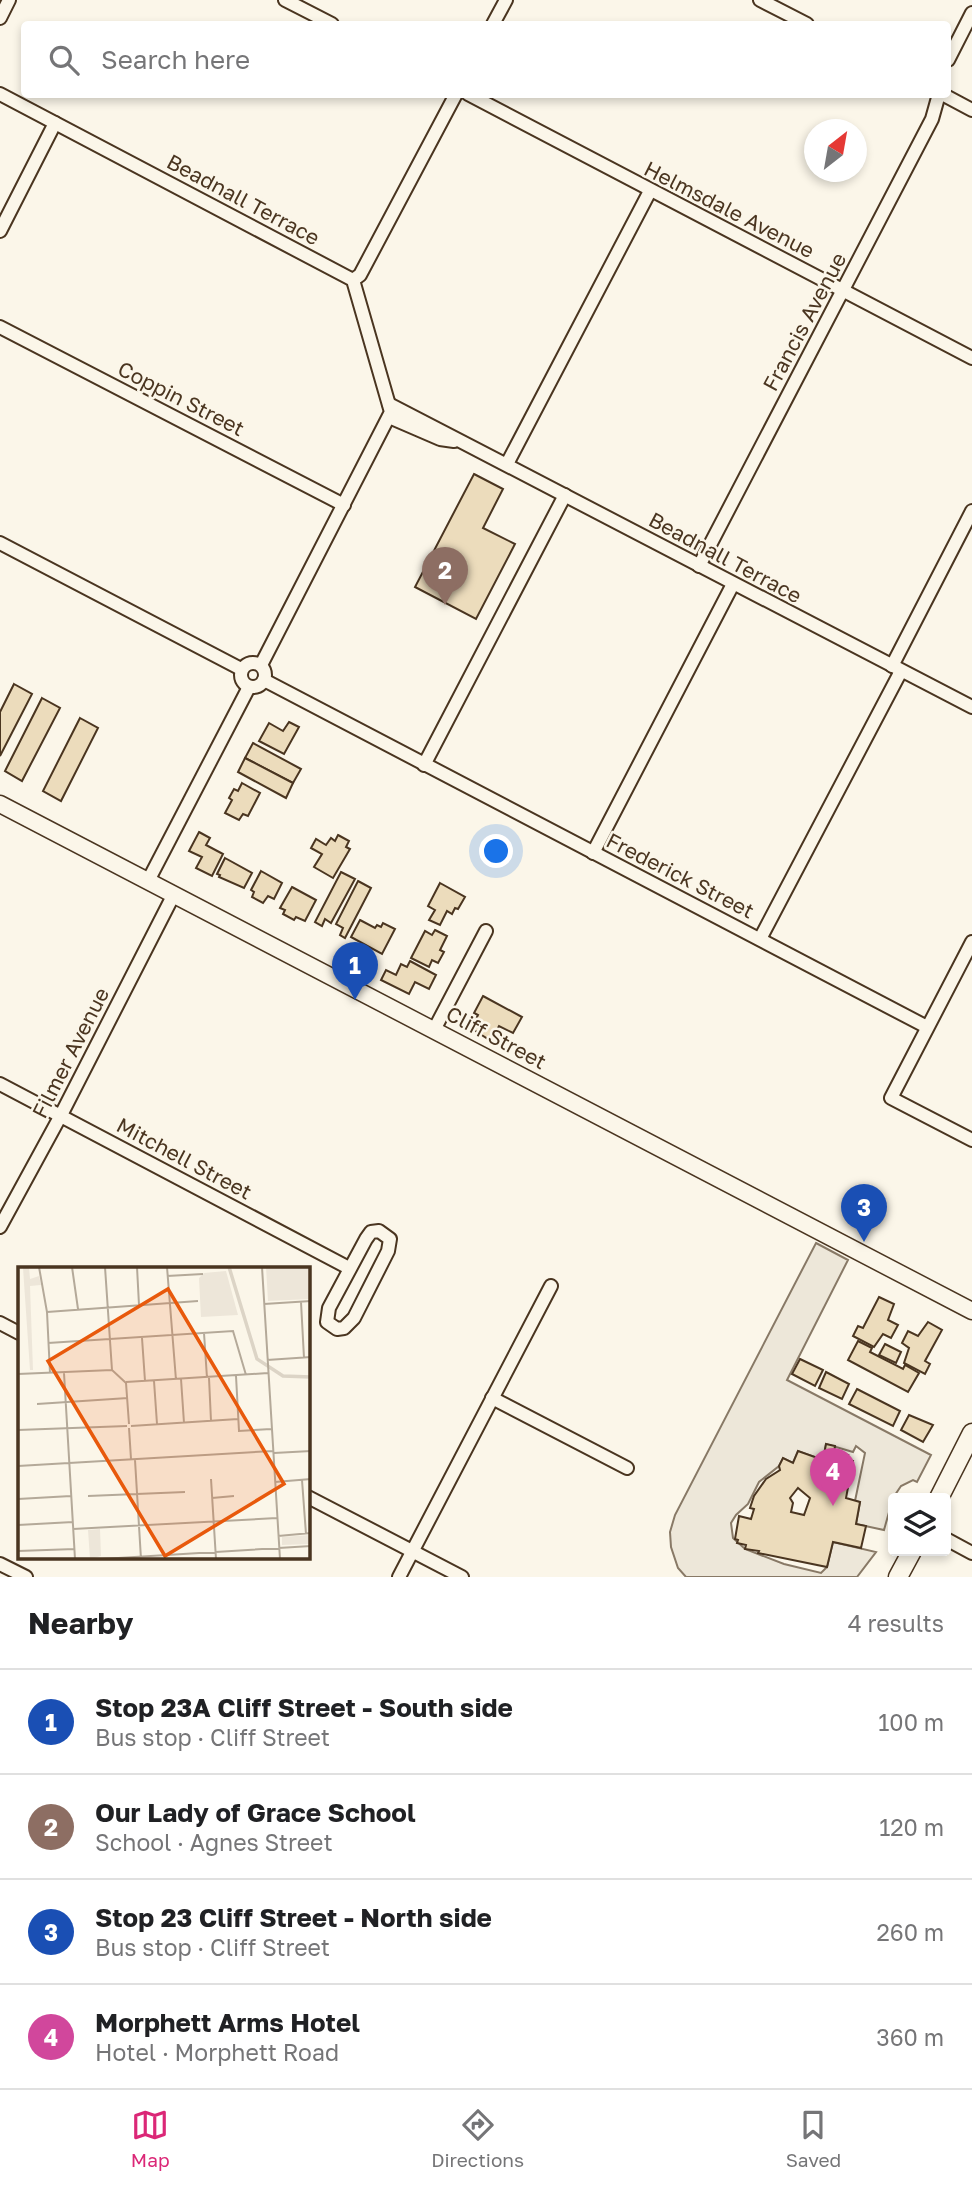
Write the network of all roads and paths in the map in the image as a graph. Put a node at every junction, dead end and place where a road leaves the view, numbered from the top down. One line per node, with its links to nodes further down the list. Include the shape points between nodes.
1 (285, 0): 5 (street)
2 (506, 0): 6 (street)
3 (760, 0): 7 (street)
4 (972, 13): 8 (street)
5 (326, 21)
6 (495, 21)
7 (801, 21)
8 (951, 52)
9 (0, 94): 15 (street, Beadnall Terrace)
10 (454, 98): 18 (street, via 360,275)
11 (476, 98): 16 (street, Helmsdale Avenue)
12 (940, 98): 19 (street, Francis Avenue)
13 (949, 98): 14 (street)
14 (972, 110)
15 (55, 123): 17 (street); 18 (street, Beadnall Terrace)
16 (650, 191): 19 (street, Helmsdale Avenue); 23 (street)
17 (0, 231)
18 (353, 280): 22 (street)
19 (843, 290): 21 (street, Helmsdale Avenue); 28 (street, Francis Avenue)
20 (0, 327): 25 (street, Coppin Street)
21 (972, 358)
22 (389, 411): 23 (street, Beadnall Terrace, via 444,431); 25 (street)
23 (507, 464): 24 (street, Beadnall Terrace)
24 (565, 495): 28 (street, Beadnall Terrace); 36 (street)
25 (344, 506): 30 (street)
26 (972, 511): 31 (street)
27 (0, 543): 32 (street)
28 (699, 566): 29 (street, Beadnall Terrace)
29 (733, 584): 31 (street, Beadnall Terrace); 38 (street)
30 (261, 665): 32 (street, via 248,663); 33 (street)
31 (896, 668): 35 (street, Beadnall Terrace); 42 (street)
32 (242, 669): 34 (street, via 242,682)
33 (264, 680): 34 (street); 36 (street, Frederick Street)
34 (249, 687): 39 (street)
35 (972, 707)
36 (424, 765): 38 (street, Frederick Street)
37 (0, 804): 39 (street, Cliff Street)
38 (593, 853): 42 (street, Frederick Street)
39 (148, 881): 40 (street, Cliff Street)
40 (174, 894): 45 (street, Cliff Street); 47 (street, Filmer Avenue)
41 (486, 931): 45 (street)
42 (760, 939): 44 (street, Frederick Street)
43 (972, 942): 44 (street)
44 (927, 1027): 48 (street, via 891,1098)
45 (434, 1030): 52 (street, Cliff Street)
46 (0, 1084): 47 (street, Mitchell Street)
47 (61, 1115): 49 (street, Filmer Avenue); 50 (street, Mitchell Street)
48 (972, 1140)
49 (0, 1227)
50 (349, 1268): 50 (street, via 371,1233 379,1231 390,1239 354,1318 337,1329 327,1322 327,1315)
51 (551, 1286): 55 (street)
52 (972, 1311)
53 (0, 1323): 54 (street)
54 (18, 1332)
55 (492, 1398): 57 (street); 61 (street)
56 (972, 1433): 58 (main road)
57 (627, 1468)
58 (942, 1493)
59 (310, 1498): 61 (street)
60 (951, 1542): 62 (street)
61 (412, 1551): 66 (street); 67 (street)
62 (972, 1553)
63 (909, 1556): 68 (main road)
64 (0, 1564): 65 (street)
65 (26, 1577)
66 (399, 1577)
67 (463, 1577)
68 (898, 1577)

